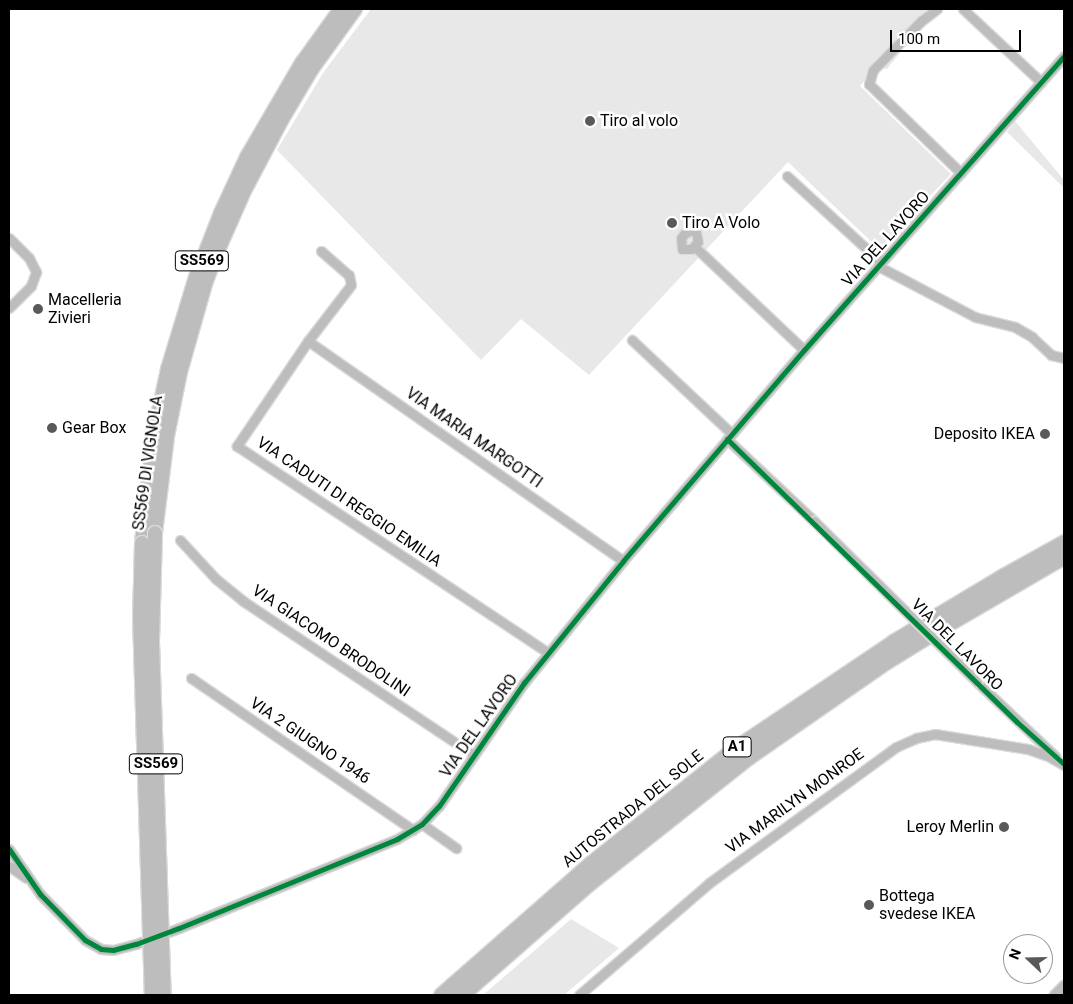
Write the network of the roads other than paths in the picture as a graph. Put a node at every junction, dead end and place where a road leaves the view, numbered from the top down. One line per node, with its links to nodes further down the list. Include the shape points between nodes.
1 (341, 9): 35 (highway, SS569 DI VIGNOLA / SS569, bridge, via 302,63 256,140 221,213 196,277 168,369 153,439 142,543 140,617)
2 (355, 9): 36 (highway, SS569 DI VIGNOLA / SS569, bridge, via 311,70 244,191 206,281 166,436 157,498 152,642)
3 (937, 9): 7 (street, via 873,70 869,84)
4 (963, 9): 6 (street)
5 (1064, 56): 6 (street, VIA DEL LAVORO)
6 (1042, 82): 7 (street, VIA DEL LAVORO)
7 (961, 173): 12 (street, VIA DEL LAVORO)
8 (788, 176): 12 (street)
9 (9, 238): 13 (street, via 29,258 36,272 31,286)
10 (695, 247): 16 (street)
11 (321, 251): 14 (street, VIA CADUTI DI REGGIO EMILIA, via 349,275 351,285)
12 (880, 264): 16 (street, VIA DEL LAVORO); 17 (street, via 975,317 1015,327 1032,337 1051,355)
13 (9, 308)
14 (308, 340): 22 (street, VIA MARIA MARGOTTI); 23 (street, VIA CADUTI DI REGGIO EMILIA, via 237,446)
15 (632, 340): 18 (street)
16 (804, 350): 18 (street, VIA DEL LAVORO)
17 (1064, 358)
18 (729, 436): 22 (street, VIA DEL LAVORO); 26 (street, VIA DEL LAVORO, bridge)
19 (180, 540): 25 (street, VIA GIACOMO BRODOLINI, via 216,579 243,601)
20 (1064, 542): 37 (highway, AUTOSTRADA DEL SOLE / A1, via 893,642 737,747 591,863)
21 (1064, 556): 38 (highway, AUTOSTRADA DEL SOLE / A1, via 885,662 748,757 588,883)
22 (623, 561): 23 (street, VIA DEL LAVORO)
23 (548, 653): 25 (street, VIA DEL LAVORO)
24 (191, 678): 28 (street, VIA 2 GIUGNO 1946)
25 (474, 756): 27 (street, VIA DEL LAVORO, via 439,806)
26 (1064, 765): 34 (street, VIA MARILYN MONROE, via 1041,753 1013,746 935,734 896,747 708,882)
27 (422, 824): 28 (street, VIA DEL LAVORO); 29 (street)
28 (413, 830): 32 (street, VIA DEL LAVORO, via 125,948 101,949 85,940)
29 (456, 848)
30 (9, 849): 32 (street)
31 (9, 866): 32 (street)
32 (32, 882)
33 (1064, 986): 39 (street)
34 (585, 994)
35 (152, 995)
36 (164, 995)
37 (441, 995)
38 (461, 995)
39 (1055, 995)

